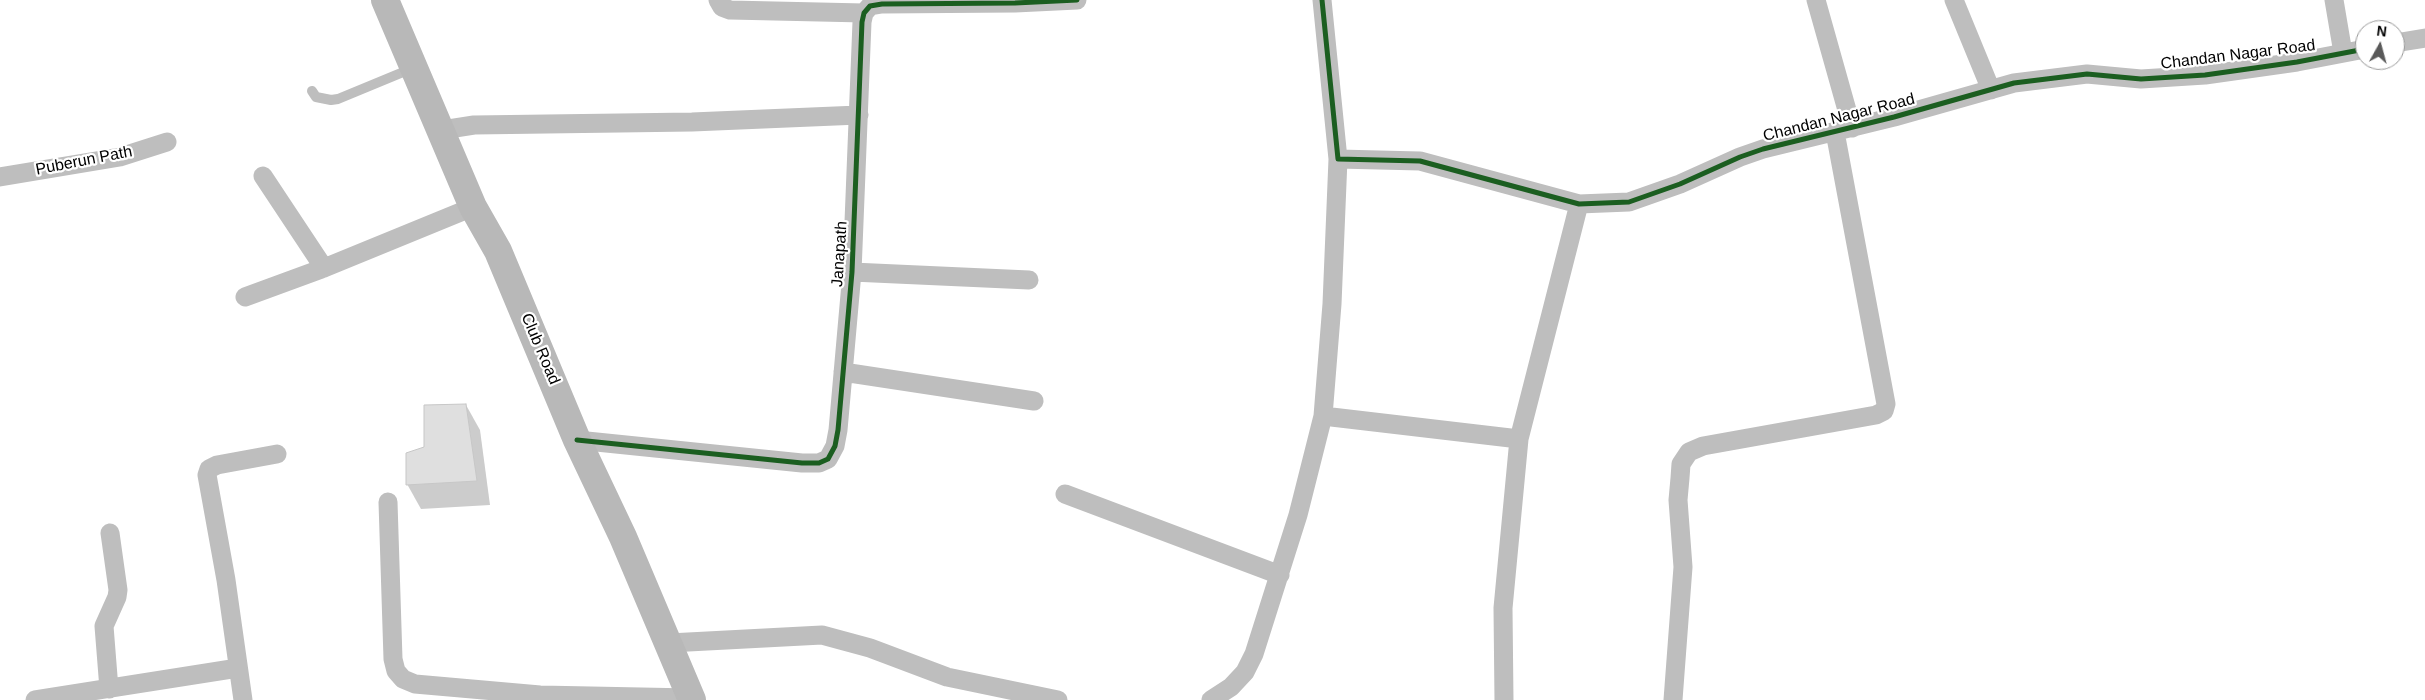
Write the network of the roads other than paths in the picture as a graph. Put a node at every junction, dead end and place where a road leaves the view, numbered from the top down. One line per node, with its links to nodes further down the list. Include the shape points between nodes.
1 (385, 0): 14 (street, Club Road)
2 (718, 0): 9 (street, via 722,7 730,10)
3 (1077, 0): 8 (street)
4 (1322, 0): 21 (street)
5 (1816, 0): 19 (street)
6 (1954, 0): 15 (street)
7 (2334, 0): 13 (street)
8 (1015, 2): 9 (street, via 882,4 870,6)
9 (864, 13): 17 (street, Janapath)
10 (2425, 38): 11 (street)
11 (2405, 41)
12 (2355, 51): 13 (street, Chandan Nagar Road)
13 (2343, 53): 15 (street, Chandan Nagar Road, via 2205,75 2141,78 2066,75)
14 (414, 68): 16 (lane, via 338,99 316,97); 18 (street, Club Road)
15 (1991, 90): 19 (street, Chandan Nagar Road)
16 (312, 91)
17 (859, 116): 18 (street, via 474,125); 27 (street, Janapath)
18 (442, 130): 25 (street, Club Road)
19 (1844, 130): 24 (street, Chandan Nagar Road, via 1740,157 1629,202); 50 (street, via 1886,404 1884,411 1703,446 1689,452 1680,464 1678,500 1683,567)
20 (167, 142): 23 (street, Puberun Path, via 120,157)
21 (1338, 159): 24 (street, Chandan Nagar Road, via 1420,161); 32 (street, via 1331,323)
22 (263, 176): 26 (street)
23 (0, 177)
24 (1579, 204): 33 (street)
25 (473, 207): 26 (street); 34 (street, Club Road, via 498,251)
26 (324, 268): 29 (street)
27 (852, 272): 28 (street); 30 (street, Janapath)
28 (1029, 280)
29 (245, 297)
30 (843, 372): 31 (street); 34 (street, Janapath, via 836,446 828,458 819,463)
31 (1034, 401)
32 (1323, 416): 33 (street); 39 (street)
33 (1519, 439): 49 (street, via 1503,608)
34 (577, 440): 40 (street, Club Road)
35 (277, 454): 41 (street, via 209,469)
36 (1065, 494): 39 (street)
37 (388, 502): 43 (street, via 396,671 403,679 415,684)
38 (110, 533): 42 (street, via 118,590 104,626)
39 (1280, 574): 48 (street, via 1245,672 1231,687)
40 (669, 643): 44 (street, Club Road); 47 (street, via 822,635 870,648 947,677)
41 (238, 668): 42 (street); 46 (street)
42 (109, 689): 45 (street)
43 (517, 697): 44 (street)
44 (692, 699)
45 (35, 700)
46 (242, 700)
47 (1058, 700)
48 (1211, 700)
49 (1504, 700)
50 (1673, 700)

